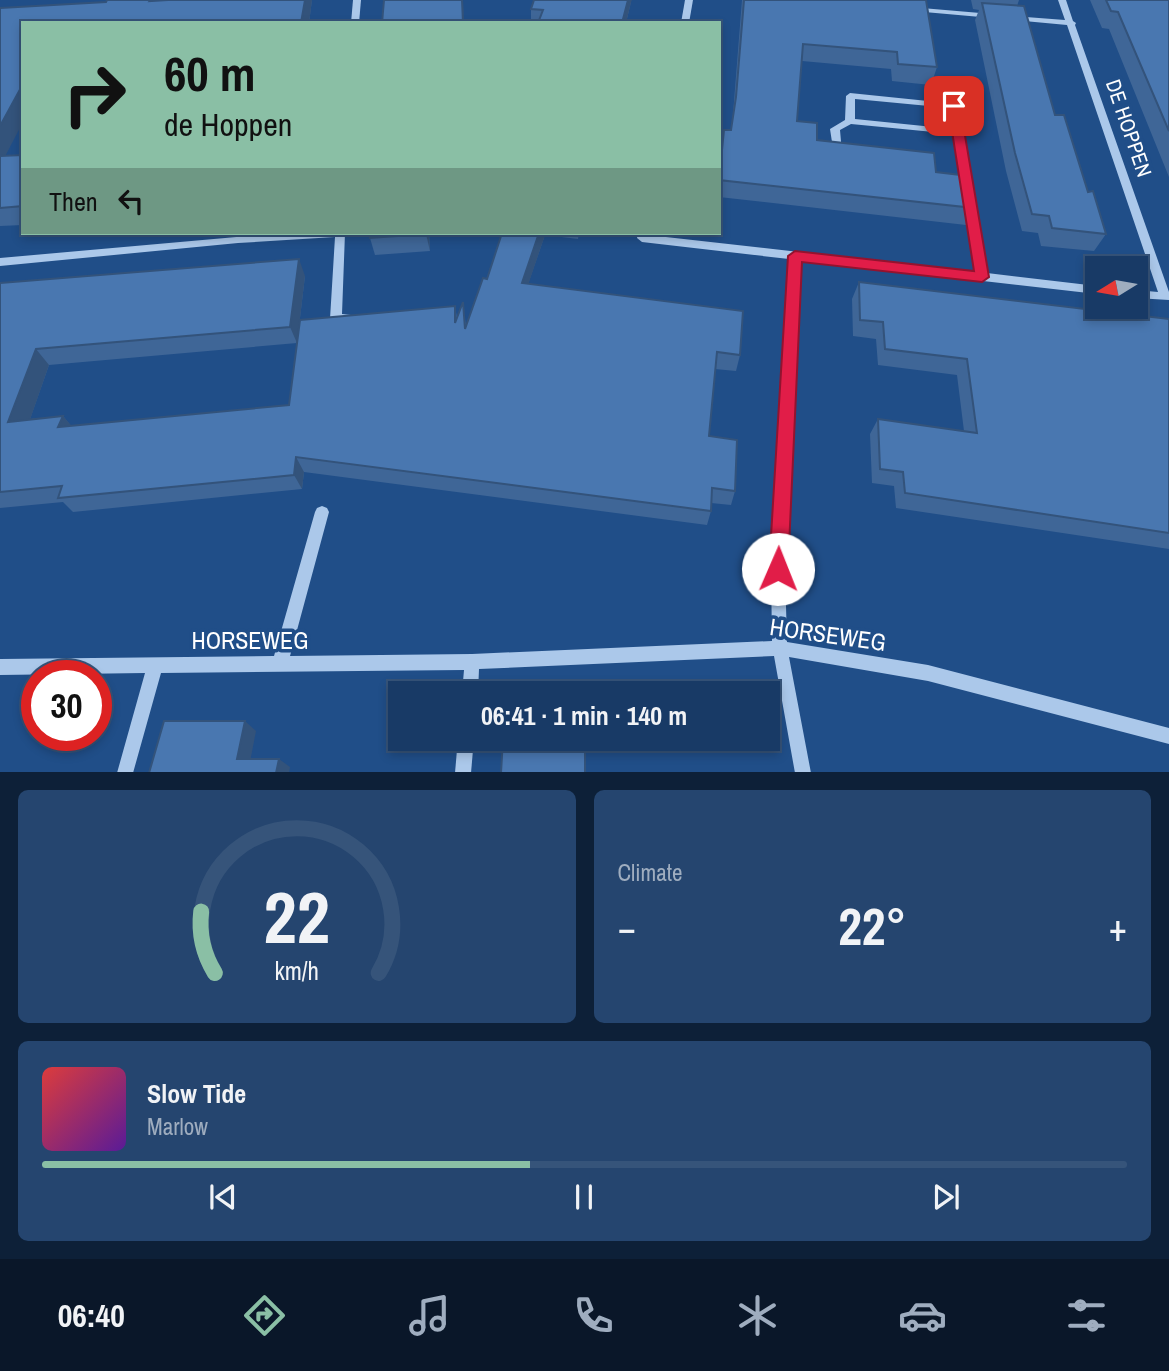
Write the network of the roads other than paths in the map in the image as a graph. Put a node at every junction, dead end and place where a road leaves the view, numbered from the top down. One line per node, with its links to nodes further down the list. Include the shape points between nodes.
1 (357, 0): 5 (street)
2 (689, 0): 6 (street)
3 (1062, 0): 7 (street, DE HOPPEN)
4 (898, 8): 7 (street)
5 (355, 21)
6 (685, 21)
7 (1072, 23): 20 (street, DE HOPPEN)
8 (850, 121): 9 (street); 9 (street, via 850,96 954,106); 10 (street, via 835,130)
9 (959, 132): 17 (street)
10 (837, 153)
11 (272, 235): 14 (street)
12 (339, 235): 21 (street, via 336,319)
13 (643, 235): 15 (street)
14 (238, 236): 16 (street)
15 (795, 256): 17 (street); 23 (street, via 779,520)
16 (0, 262)
17 (982, 277): 18 (street)
18 (1085, 289)
19 (1148, 297): 20 (street, DE HOPPEN)
20 (1167, 302)
21 (362, 316)
22 (323, 513): 25 (street)
23 (780, 648): 24 (street, HORSEWEG); 29 (street, HORSEWEG, via 928,673); 33 (street)
24 (472, 662): 25 (street, HORSEWEG); 28 (street)
25 (280, 664): 26 (street, HORSEWEG)
26 (155, 665): 27 (street, HORSEWEG); 31 (street)
27 (0, 667)
28 (471, 681)
29 (1169, 736)
30 (465, 751): 32 (street)
31 (125, 772)
32 (463, 772)
33 (803, 772)

